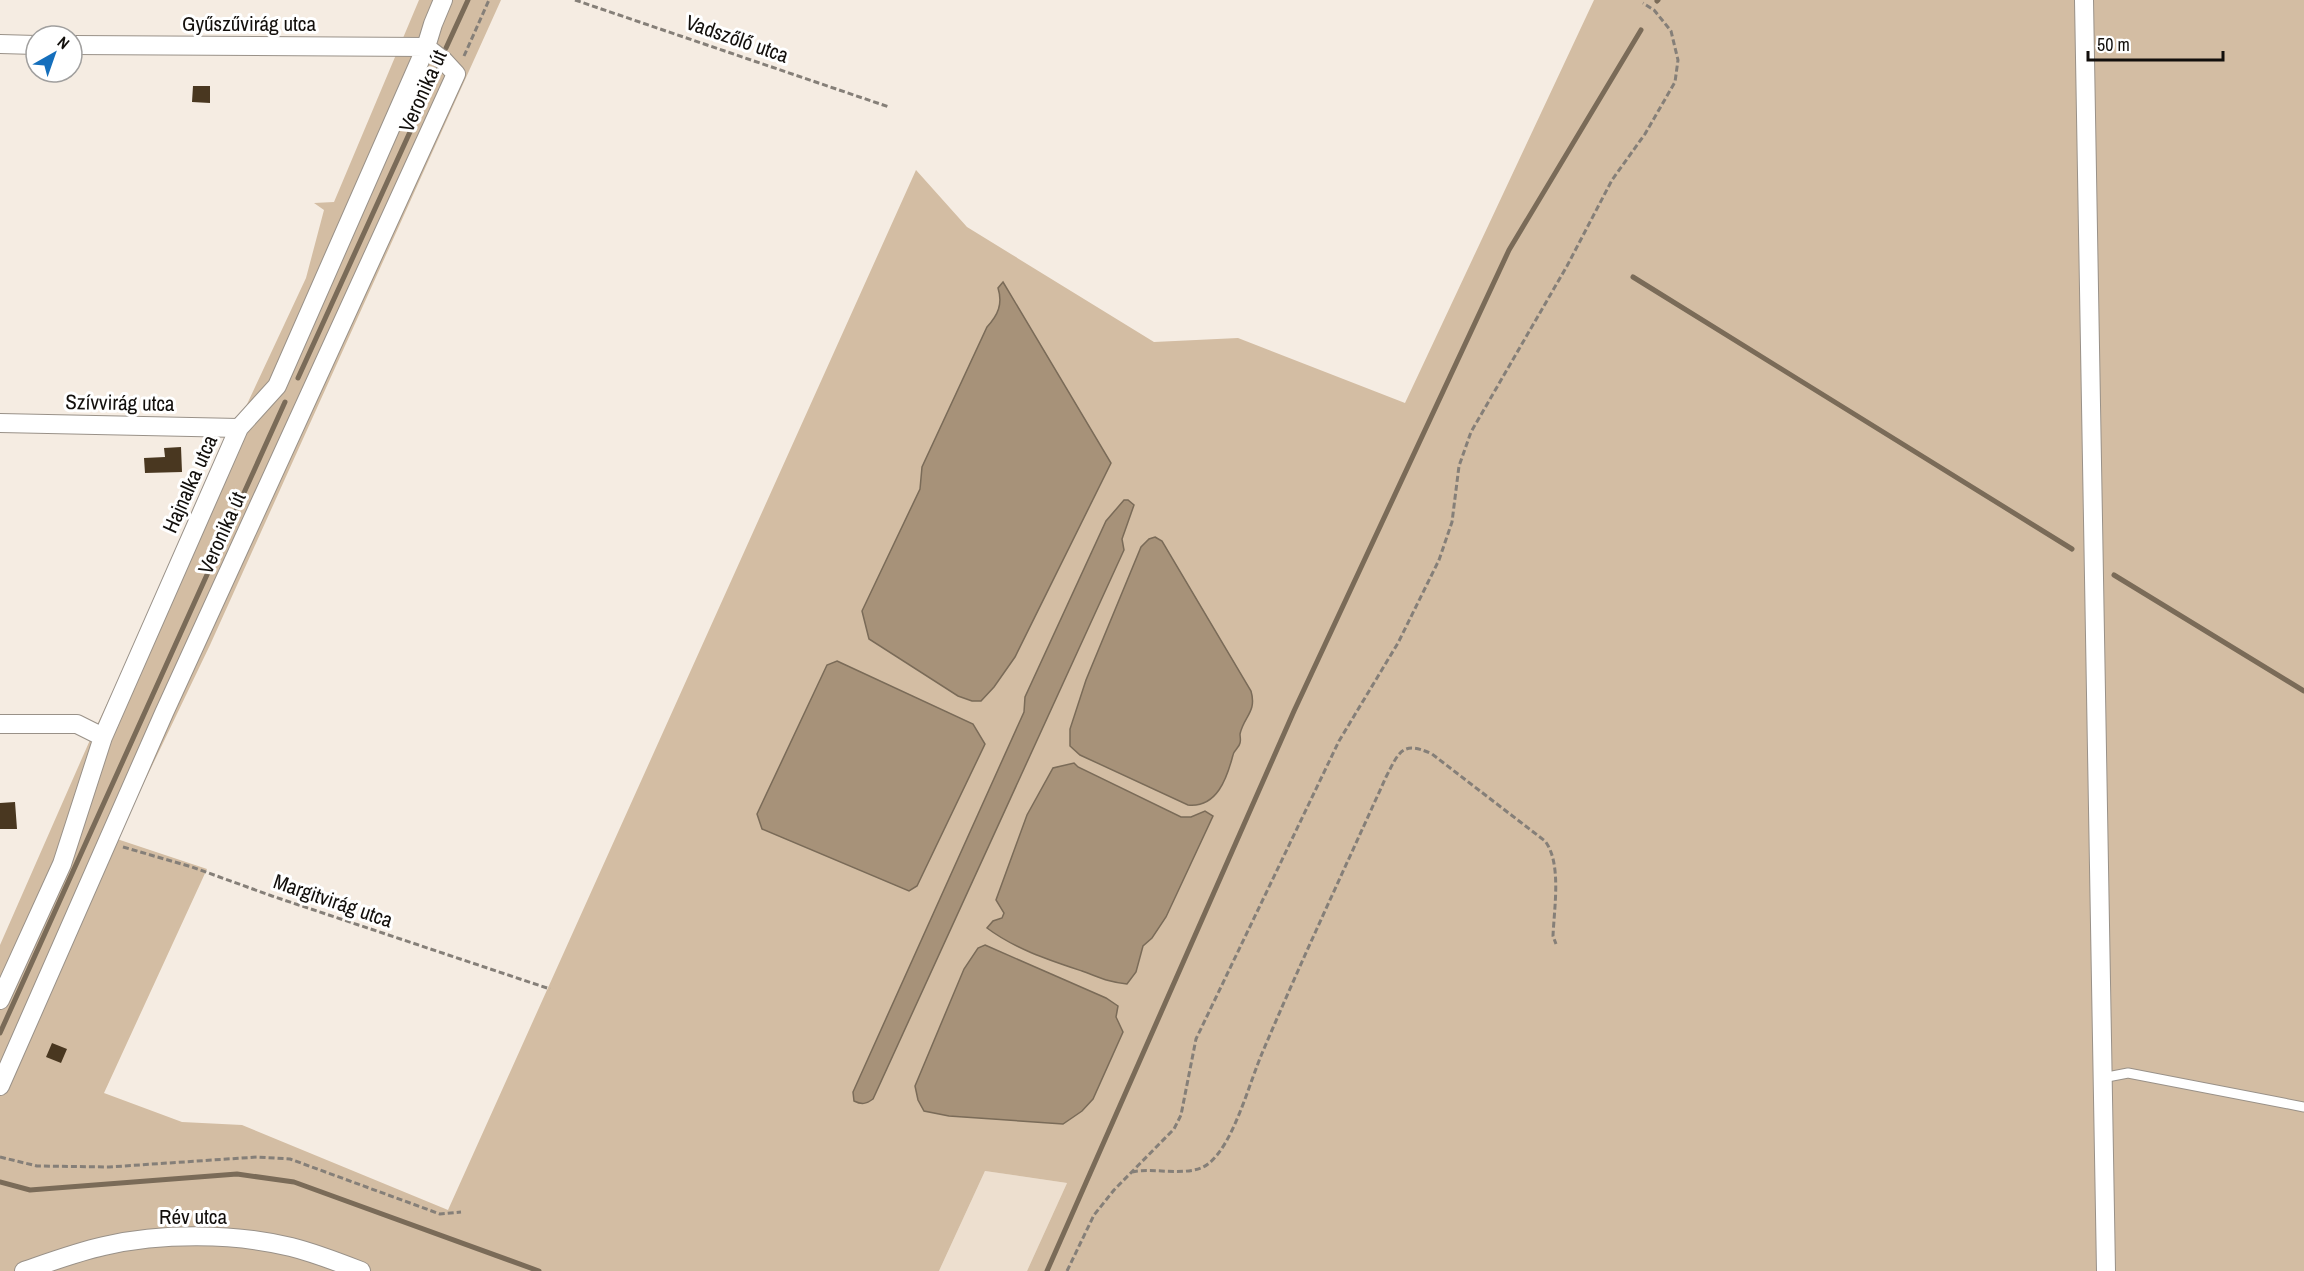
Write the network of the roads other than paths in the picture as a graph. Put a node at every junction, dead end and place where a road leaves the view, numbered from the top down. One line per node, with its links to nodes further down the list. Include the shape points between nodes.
1 (443, 0): 6 (street, Hajnalka utca)
2 (2084, 0): 14 (street)
3 (0, 44): 4 (street)
4 (24, 45)
5 (84, 45): 6 (street, Gyűszűvirág utca)
6 (426, 47): 7 (street, Hajnalka utca); 8 (street, Veronika út, via 456,75)
7 (277, 386): 8 (street); 10 (street, Hajnalka utca)
8 (306, 401): 15 (street, Veronika út)
9 (0, 423): 10 (street, Szívvirág utca)
10 (239, 428): 12 (street, Hajnalka utca)
11 (0, 724): 12 (street, via 77,724)
12 (103, 737): 13 (street, Hajnalka utca, via 62,864)
13 (0, 1000)
14 (2102, 1078): 16 (lane, via 2128,1073); 19 (street)
15 (0, 1086)
16 (2304, 1107)
17 (24, 1271): 18 (street, Rév utca, via 104,1246 191,1237 290,1246)
18 (361, 1271)
19 (2106, 1271)

